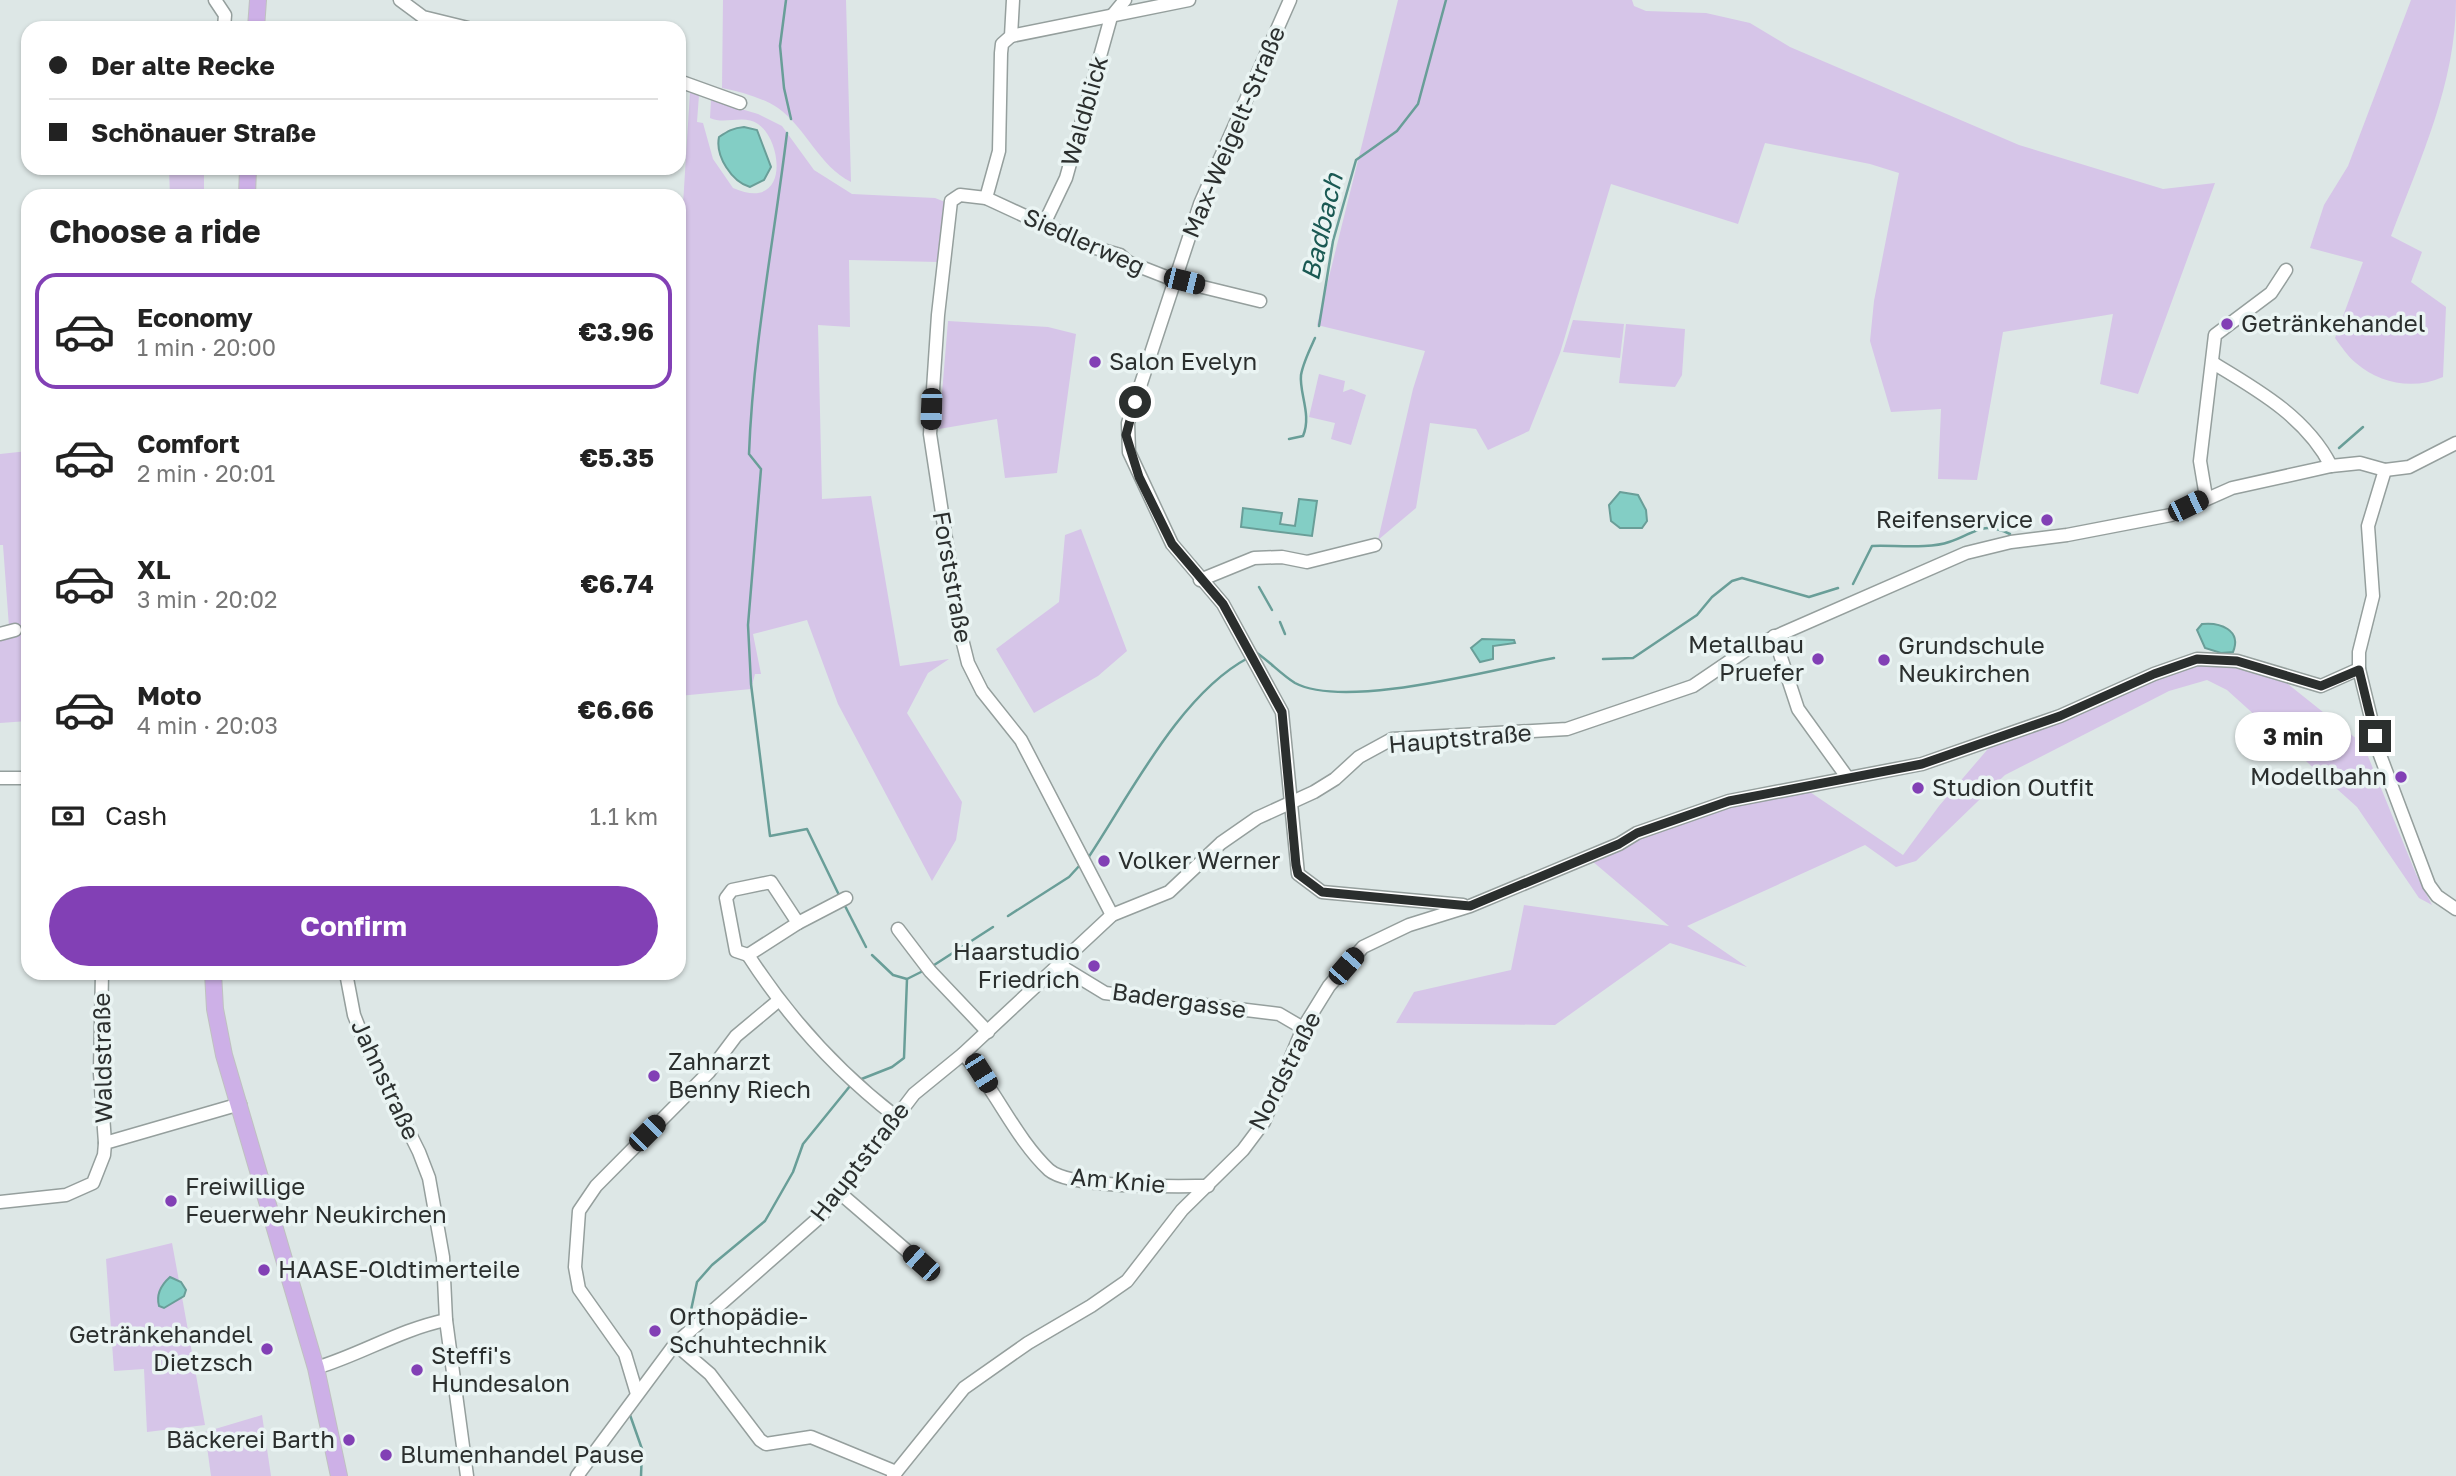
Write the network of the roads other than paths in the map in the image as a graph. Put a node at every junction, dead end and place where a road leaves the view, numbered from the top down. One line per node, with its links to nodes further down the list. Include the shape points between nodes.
1 (215, 0): 9 (street)
2 (258, 0): 10 (main road)
3 (400, 0): 11 (street, via 423,17)
4 (1013, 0): 12 (street)
5 (1125, 0): 8 (street, Waldblick)
6 (1189, 0): 8 (street)
7 (1290, 0): 19 (street, Max-Weigelt-Straße, via 1200,204)
8 (1111, 17): 12 (street); 17 (street, Waldblick, via 1066,178)
9 (225, 21)
10 (256, 21)
11 (439, 21)
12 (1011, 36): 15 (street, via 1002,44 999,150)
13 (686, 84): 14 (street)
14 (740, 103)
15 (986, 198): 16 (street, Siedlerweg, via 960,195); 17 (street, Siedlerweg)
16 (951, 201): 39 (street, Forststraße, via 930,434 960,631 968,663 982,691 1021,740)
17 (1044, 224): 19 (street, Siedlerweg)
18 (2286, 270): 21 (street, via 2271,293 2215,335)
19 (1174, 280): 20 (street, Siedlerweg); 27 (street, Max-Weigelt-Straße, via 1126,435 1139,477 1172,544)
20 (1260, 301)
21 (2213, 363): 23 (street, via 2284,410); 25 (street, via 2200,461)
22 (2456, 443): 24 (street, Hauptstraße, via 2409,467)
23 (2331, 466): 24 (street, Hauptstraße, via 2360,463); 25 (street, Hauptstraße)
24 (2385, 470): 31 (street, via 2368,526 2373,596)
25 (2206, 497): 30 (street, Hauptstraße, via 2171,515 1966,553)
26 (1376, 545): 27 (street, via 1307,562 1254,558)
27 (1200, 580): 35 (street, Max-Weigelt-Straße, via 1223,604 1282,712)
28 (15, 630): 29 (street)
29 (0, 634)
30 (1774, 636): 32 (street, via 1798,709); 35 (street, Hauptstraße, via 1693,686 1567,729 1392,739 1359,757 1314,792)
31 (2359, 670): 32 (street, Nordstraße, via 2321,686 2237,661 2197,659 1959,752 1884,773); 38 (street, via 2380,755 2429,885)
32 (1847, 777): 37 (street, Nordstraße, via 1729,801 1637,833)
33 (0, 778): 34 (street)
34 (21, 778)
35 (1292, 800): 37 (street, Max-Weigelt-Straße, via 1298,874 1312,887 1322,892); 39 (street, Hauptstraße, via 1221,843 1169,892)
36 (841, 900): 40 (street)
37 (1470, 906): 48 (street, Nordstraße, via 1409,925 1363,947 1329,986)
38 (2456, 909)
39 (1112, 915): 43 (street, Hauptstraße)
40 (798, 923): 42 (street); 42 (street, via 771,882 732,890 726,898 736,951)
41 (898, 929): 49 (street, via 928,969)
42 (748, 955): 47 (street)
43 (1059, 965): 48 (street, Badergasse, via 1105,993 1279,1014); 49 (street, Hauptstraße)
44 (102, 980): 53 (street, Waldstraße, via 100,1073)
45 (213, 980): 51 (main road, via 224,1055)
46 (347, 980): 58 (street, Jahnstraße, via 365,1043 429,1178 443,1257)
47 (778, 1001): 52 (street, via 854,1083); 61 (street, via 736,1035 709,1072 596,1186 579,1211 575,1268 579,1289 625,1354)
48 (1303, 1028): 54 (street, Nordstraße, via 1264,1122)
49 (988, 1032): 50 (street, Hauptstraße)
50 (964, 1054): 52 (street, Hauptstraße, via 914,1094); 54 (street, Am Knie, via 1020,1135 1056,1175 1091,1182)
51 (240, 1104): 53 (street); 60 (main road)
52 (895, 1116): 55 (street, Hauptstraße)
53 (105, 1143): 56 (street, Waldstraße, via 93,1183 66,1195)
54 (1208, 1186): 62 (street, Nordstraße, via 1182,1210 1127,1281 964,1388)
55 (841, 1194): 57 (street); 59 (street, Hauptstraße)
56 (0, 1202)
57 (921, 1263)
58 (446, 1320): 60 (street, via 386,1337); 64 (street, Jahnstraße)
59 (676, 1344): 61 (street, Hauptstraße); 62 (street, via 710,1374 766,1444 811,1437)
60 (316, 1368): 63 (main road)
61 (637, 1394): 65 (street, Hauptstraße)
62 (894, 1474)
63 (339, 1476)
64 (467, 1476)
65 (577, 1476)

